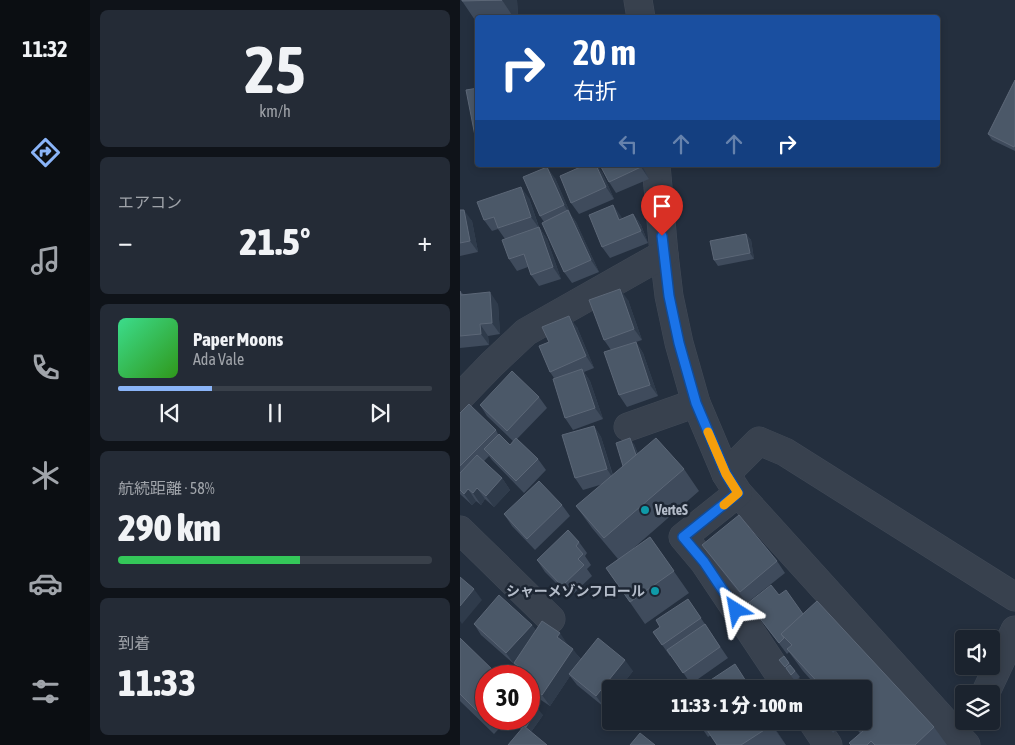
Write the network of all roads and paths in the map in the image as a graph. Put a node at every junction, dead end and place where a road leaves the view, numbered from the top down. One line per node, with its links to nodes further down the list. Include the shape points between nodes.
1 (638, 0): 2 (street)
2 (640, 15)
3 (656, 167): 4 (street)
4 (664, 254): 5 (street, via 526,332); 6 (street, via 679,343)
5 (460, 397)
6 (696, 403): 7 (street); 8 (street)
7 (628, 427)
8 (732, 484): 10 (street, via 759,441 785,452); 13 (street, via 683,537 704,562); 16 (street)
9 (460, 530): 11 (street)
10 (1015, 597)
11 (550, 619)
12 (1015, 630): 14 (street)
13 (783, 680)
14 (989, 685)
15 (818, 730): 17 (street)
16 (967, 736)
17 (828, 745)

